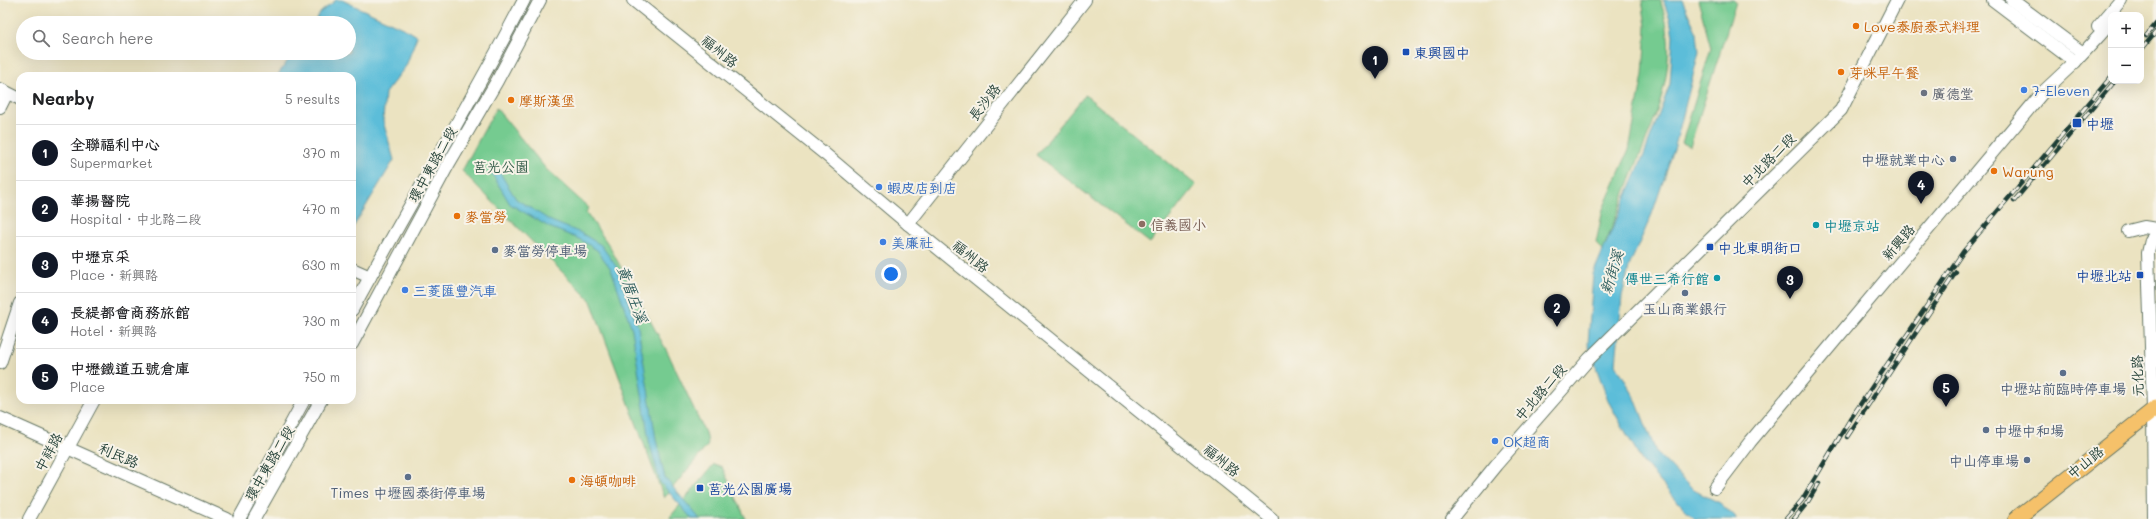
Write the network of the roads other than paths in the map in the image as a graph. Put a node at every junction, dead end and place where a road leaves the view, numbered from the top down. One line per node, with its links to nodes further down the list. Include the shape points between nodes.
1 (524, 0): 21 (street, 環中東路二段, via 486,74)
2 (540, 0): 24 (street, 環中東路二段)
3 (633, 0): 16 (street, 福州路)
4 (1084, 0): 16 (street, 長沙路)
5 (1897, 0): 38 (street, 中北路二段, via 1841,110 1589,359)
6 (1993, 0): 12 (street)
7 (2012, 0): 12 (street)
8 (2121, 0): 12 (street, 新興路)
9 (2130, 0): 10 (street)
10 (2120, 12)
11 (2108, 26): 12 (street)
12 (2078, 55): 32 (street, 新興路, via 2043,92 1750,442)
13 (3, 91): 14 (street); 15 (street)
14 (16, 97)
15 (0, 107)
16 (908, 224): 37 (street, 福州路)
17 (2156, 229): 18 (street)
18 (2128, 230)
19 (2156, 234): 29 (street, 元化路, via 2151,240 2148,253)
20 (356, 270): 21 (street)
21 (370, 278): 22 (street, 環中東路二段)
22 (356, 303)
23 (16, 315): 25 (street)
24 (356, 337)
25 (0, 363)
26 (92, 404): 31 (street, 中祥路)
27 (302, 404): 35 (street, 環中東路二段)
28 (319, 404): 36 (street, 環中東路二段)
29 (2155, 408): 39 (main road, 中山路); 40 (street, 元化路)
30 (0, 418): 31 (street, 利民路)
31 (67, 449): 33 (street, 中祥路); 34 (street, 利民路)
32 (1715, 488)
33 (29, 519)
34 (227, 519)
35 (239, 519)
36 (254, 519)
37 (1272, 519)
38 (1452, 519)
39 (2016, 519)
40 (2154, 519)

